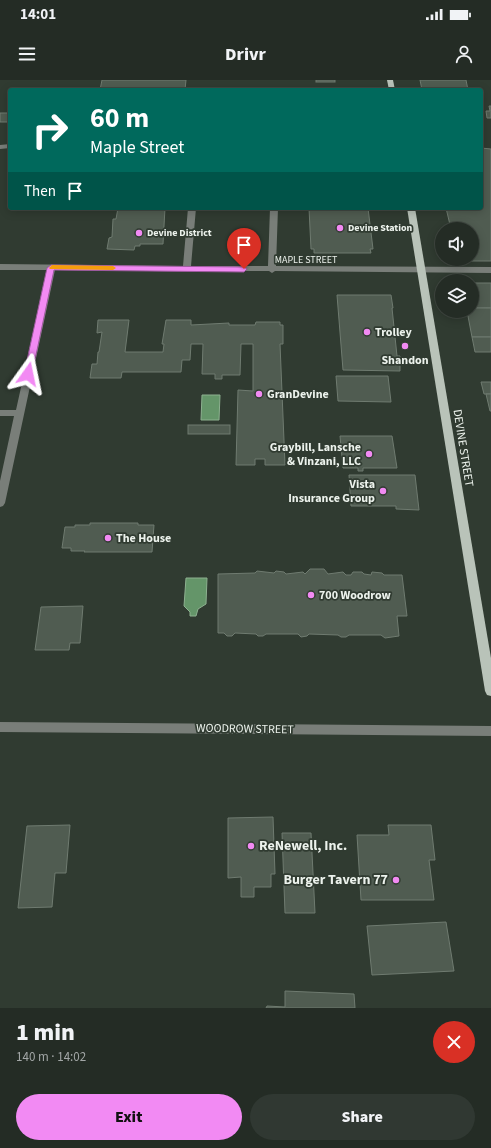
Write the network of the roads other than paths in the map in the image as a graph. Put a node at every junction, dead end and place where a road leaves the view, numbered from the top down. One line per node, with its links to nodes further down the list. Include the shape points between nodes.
1 (192, 210): 6 (street)
2 (274, 210): 7 (street)
3 (411, 210): 8 (main road, DEVINE STREET)
4 (0, 267): 5 (street, MAPLE STREET)
5 (51, 268): 6 (street, MAPLE STREET); 11 (street)
6 (187, 268): 7 (street, MAPLE STREET)
7 (272, 270): 8 (street, MAPLE STREET)
8 (421, 270): 9 (street, MAPLE STREET); 13 (main road, DEVINE STREET)
9 (491, 270)
10 (0, 413): 11 (street)
11 (20, 413): 12 (street)
12 (0, 503)
13 (491, 691)
14 (0, 727): 15 (street, WOODROW STREET)
15 (491, 731)

